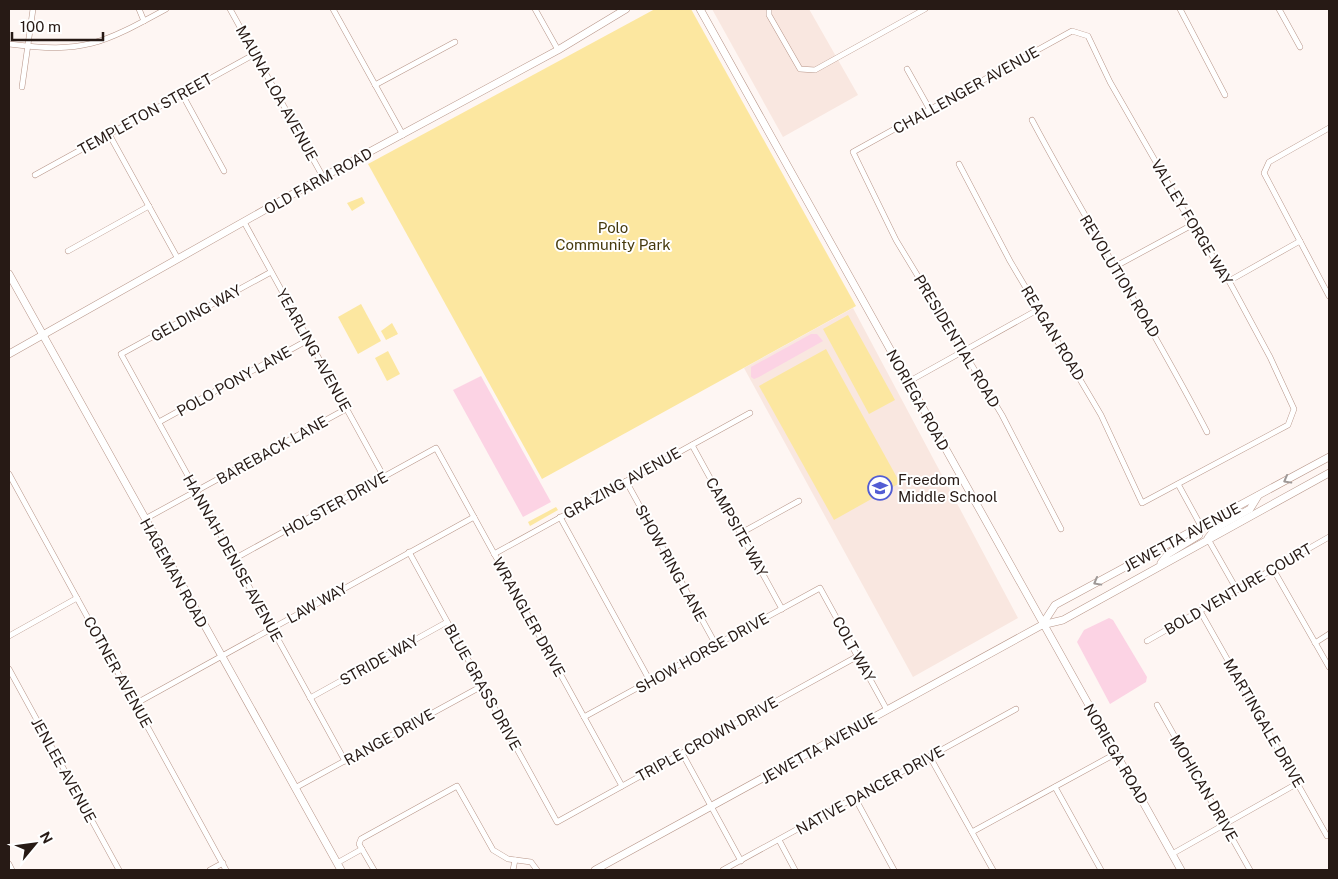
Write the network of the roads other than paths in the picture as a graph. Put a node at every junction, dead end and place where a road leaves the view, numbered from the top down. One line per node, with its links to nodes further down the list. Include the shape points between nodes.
1 (33, 9): 17 (street)
2 (139, 9): 13 (street)
3 (166, 9): 13 (street)
4 (230, 9): 20 (street, MAUNA LOA AVENUE)
5 (333, 9): 22 (street)
6 (535, 9): 19 (street)
7 (626, 9): 19 (street, OLD FARM ROAD)
8 (700, 9): 53 (street, NORIEGA ROAD)
9 (769, 9): 10 (street, via 769,15 800,70 815,70)
10 (925, 9)
11 (1180, 9): 25 (street)
12 (1279, 9): 18 (street)
13 (144, 21): 17 (street, via 117,36 90,45 63,49)
14 (1080, 33): 26 (street, CHALLENGER AVENUE, via 1072,31); 38 (street, VALLEY FORGE WAY, via 1088,36 1110,82)
15 (455, 42): 22 (street)
16 (9, 44): 17 (street)
17 (28, 46): 23 (street)
18 (1300, 47)
19 (558, 50): 30 (street, OLD FARM ROAD)
20 (255, 54): 24 (street, TEMPLETON STREET); 35 (street, MAUNA LOA AVENUE)
21 (907, 68): 26 (street)
22 (376, 85): 30 (street)
23 (22, 87)
24 (182, 94): 29 (street, TEMPLETON STREET); 33 (street)
25 (1225, 95)
26 (930, 110): 31 (street, CHALLENGER AVENUE)
27 (1032, 120): 42 (street, REVOLUTION ROAD)
28 (1329, 128): 39 (street, via 1269,162 1264,173)
29 (109, 134): 34 (street, TEMPLETON STREET); 36 (street)
30 (403, 135): 35 (street, OLD FARM ROAD)
31 (853, 152): 50 (street, PRESIDENTIAL ROAD, via 896,240)
32 (959, 164): 47 (street, REAGAN ROAD, via 991,227)
33 (224, 171)
34 (34, 175)
35 (323, 177): 37 (street, OLD FARM ROAD)
36 (149, 206): 40 (street); 41 (street)
37 (244, 222): 41 (street, OLD FARM ROAD); 43 (street, YEARLING AVENUE)
38 (1192, 225): 42 (street); 45 (street, VALLEY FORGE WAY)
39 (1300, 241): 45 (street); 46 (street)
40 (68, 251)
41 (178, 259): 48 (street, OLD FARM ROAD)
42 (1116, 266): 57 (street, REVOLUTION ROAD)
43 (271, 272): 49 (street, YEARLING AVENUE); 52 (street, GELDING WAY)
44 (9, 274): 48 (street, HAGEMAN ROAD)
45 (1229, 282): 65 (street, VALLEY FORGE WAY, via 1294,409 1288,425)
46 (1329, 296)
47 (1040, 309): 50 (street); 65 (street, REAGAN ROAD, via 1101,415 1142,503)
48 (43, 335): 51 (street, OLD FARM ROAD); 71 (street, HAGEMAN ROAD)
49 (308, 340): 54 (street, YEARLING AVENUE); 56 (street, POLO PONY LANE)
50 (963, 352): 53 (street); 73 (street, PRESIDENTIAL ROAD, via 1026,458)
51 (9, 354)
52 (121, 354): 56 (street, HANNAH DENISE AVENUE)
53 (908, 382): 88 (street, NORIEGA ROAD)
54 (346, 409): 63 (street, YEARLING AVENUE); 66 (street, BAREBACK LANE)
55 (750, 413): 58 (street, GRAZING AVENUE)
56 (159, 422): 66 (street, HANNAH DENISE AVENUE)
57 (1207, 432)
58 (692, 445): 64 (street, GRAZING AVENUE); 74 (street, CAMPSITE WAY)
59 (436, 448): 63 (street, HOLSTER DRIVE); 69 (street, WRANGLER DRIVE)
60 (1329, 457): 67 (street, JEWETTA AVENUE, one-way to 67)
61 (1329, 473): 76 (street, JEWETTA AVENUE)
62 (9, 474): 84 (street, COTNER AVENUE)
63 (384, 477): 79 (street, HOLSTER DRIVE)
64 (626, 481): 70 (street, GRAZING AVENUE); 94 (street, SHOW RING LANE)
65 (1178, 484): 72 (street)
66 (196, 491): 71 (street, BAREBACK LANE); 79 (street, HANNAH DENISE AVENUE)
67 (1258, 496): 72 (street, JEWETTA AVENUE); 76 (street, via 1250,509 1216,528)
68 (799, 501): 74 (street)
69 (474, 517): 77 (street, LAW WAY); 78 (street, WRANGLER DRIVE)
70 (560, 517): 78 (street, GRAZING AVENUE); 99 (street)
71 (145, 519): 96 (street, HAGEMAN ROAD)
72 (1201, 526): 80 (street, via 1199,535 1168,554); 88 (street, JEWETTA AVENUE, one-way to 88, via 1055,605)
73 (1061, 530)
74 (741, 533): 85 (street, CAMPSITE WAY)
75 (1329, 537): 81 (street, BOLD VENTURE COURT)
76 (1208, 539): 80 (street, JEWETTA AVENUE); 83 (street)
77 (409, 552): 87 (street, BLUE GRASS DRIVE); 89 (street, LAW WAY)
78 (494, 554): 106 (street, WRANGLER DRIVE)
79 (234, 559): 89 (street, HANNAH DENISE AVENUE)
80 (1157, 567): 88 (street, JEWETTA AVENUE, via 1063,620)
81 (1274, 569): 83 (street, BOLD VENTURE COURT); 93 (street)
82 (820, 588): 85 (street, SHOW HORSE DRIVE); 95 (street, COLT WAY)
83 (1237, 590): 86 (street, BOLD VENTURE COURT)
84 (77, 598): 91 (street); 102 (street, COTNER AVENUE)
85 (782, 609): 94 (street, SHOW HORSE DRIVE)
86 (1200, 611): 92 (street, BOLD VENTURE COURT); 111 (street, MARTINGALE DRIVE)
87 (447, 622): 100 (street, BLUE GRASS DRIVE); 101 (street, STRIDE WAY)
88 (1042, 625): 104 (street, JEWETTA AVENUE); 108 (street, NORIEGA ROAD)
89 (272, 628): 96 (street, LAW WAY); 101 (street, HANNAH DENISE AVENUE)
90 (1329, 634): 93 (street)
91 (9, 636)
92 (1147, 641)
93 (1315, 642): 97 (street)
94 (716, 645): 99 (street, SHOW HORSE DRIVE)
95 (858, 656): 104 (street, COLT WAY); 107 (street, TRIPLE CROWN DRIVE)
96 (220, 657): 102 (street, LAW WAY); 114 (street, HAGEMAN ROAD)
97 (1329, 668)
98 (9, 669): 130 (street, JENLEE AVENUE)
99 (650, 681): 106 (street, SHOW HORSE DRIVE)
100 (482, 686): 110 (street, RANGE DRIVE); 117 (street, BLUE GRASS DRIVE)
101 (310, 698): 110 (street, HANNAH DENISE AVENUE)
102 (135, 704): 126 (street, COTNER AVENUE)
103 (1157, 705): 118 (street, MOHICAN DRIVE)
104 (887, 710): 116 (street, JEWETTA AVENUE)
105 (1016, 710): 109 (street, NATIVE DANCER DRIVE)
106 (584, 718): 112 (street, WRANGLER DRIVE)
107 (682, 753): 112 (street, TRIPLE CROWN DRIVE); 116 (street)
108 (1115, 754): 113 (street); 123 (street, NORIEGA ROAD)
109 (930, 756): 115 (street, NATIVE DANCER DRIVE); 119 (street)
110 (345, 761): 114 (street, RANGE DRIVE)
111 (1298, 783): 118 (street); 120 (street, MARTINGALE DRIVE)
112 (622, 786): 117 (street, TRIPLE CROWN DRIVE)
113 (1055, 787): 119 (street); 142 (street)
114 (295, 788): 127 (street, HAGEMAN ROAD)
115 (854, 798): 121 (street, NATIVE DANCER DRIVE); 140 (street)
116 (711, 807): 125 (street); 137 (street, JEWETTA AVENUE)
117 (557, 822)
118 (1225, 825): 123 (street); 144 (street, MOHICAN DRIVE)
119 (972, 832): 141 (street)
120 (1328, 836)
121 (779, 840): 125 (street, NATIVE DANCER DRIVE); 139 (street)
122 (362, 849): 124 (street, via 361,839 456,786 488,844 501,856); 127 (street); 134 (street)
123 (1172, 854): 143 (street, NORIEGA ROAD)
124 (515, 860): 135 (street); 136 (street, via 531,862)
125 (741, 861): 138 (street, NATIVE DANCER DRIVE)
126 (223, 863): 131 (street); 132 (street, COTNER AVENUE)
127 (337, 863): 133 (street, HAGEMAN ROAD)
128 (9, 864): 129 (street)
129 (12, 870)
130 (120, 870)
131 (210, 870)
132 (226, 870)
133 (341, 870)
134 (374, 870)
135 (513, 870)
136 (537, 870)
137 (596, 870)
138 (723, 870)
139 (796, 870)
140 (894, 870)
141 (993, 870)
142 (1101, 870)
143 (1182, 870)
144 (1250, 870)

